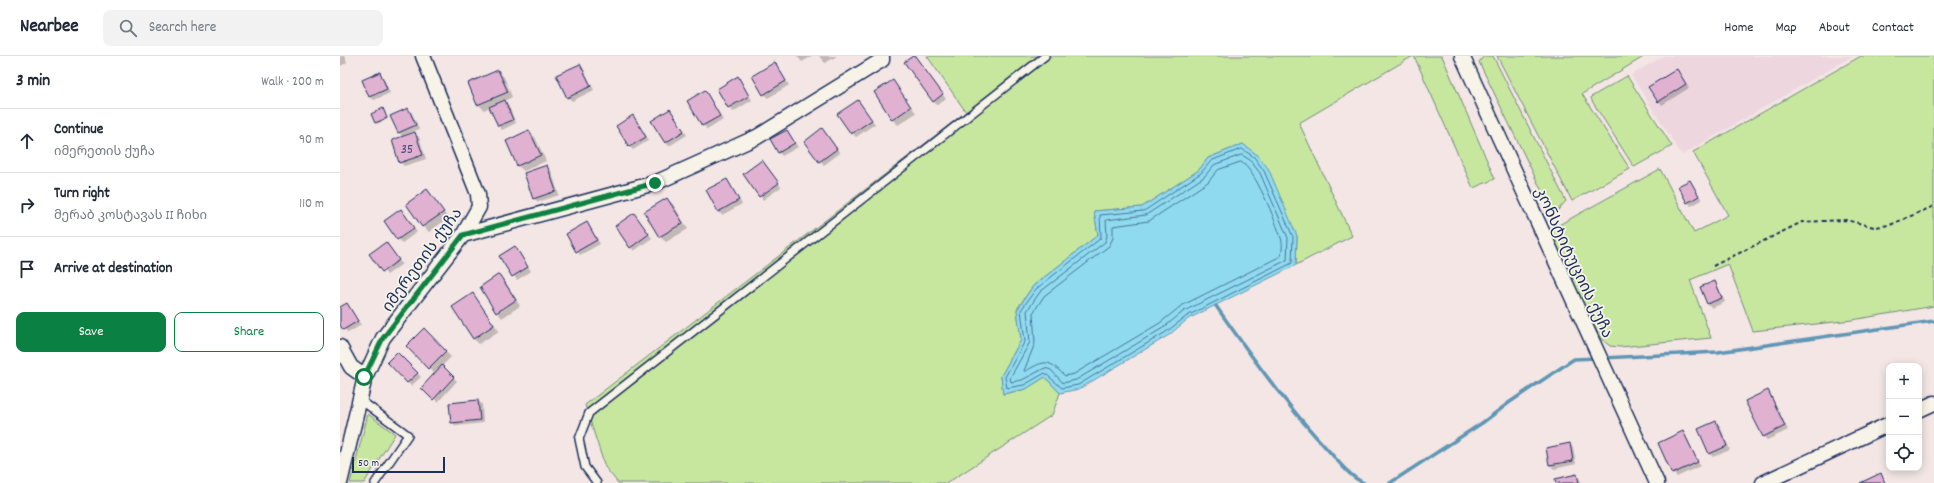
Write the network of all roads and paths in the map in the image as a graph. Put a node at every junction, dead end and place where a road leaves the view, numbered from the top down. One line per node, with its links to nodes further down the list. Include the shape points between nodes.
1 (423, 56): 6 (street, იმერეთის ქუჩა, via 478,194 479,207)
2 (882, 56): 6 (street, via 882,60 757,137 655,183)
3 (1046, 56): 16 (lane, via 589,413 579,440 585,467)
4 (1462, 56): 17 (street, კონსტიტუციის ქუჩა)
5 (1934, 206): 7 (path, via 1890,225 1874,227 1846,220 1802,222)
6 (463, 235): 9 (street, იმერეთის ქუჩა, via 383,338)
7 (1713, 266)
8 (340, 347): 9 (street, via 351,367)
9 (364, 377): 10 (street, იმერეთის ქუჩა)
10 (359, 398): 14 (street, იმერეთის ქუჩა); 15 (lane, via 408,435)
11 (1934, 403): 12 (street)
12 (1922, 409)
13 (1886, 425): 18 (street)
14 (340, 483)
15 (375, 483)
16 (598, 483)
17 (1657, 483)
18 (1763, 483)

